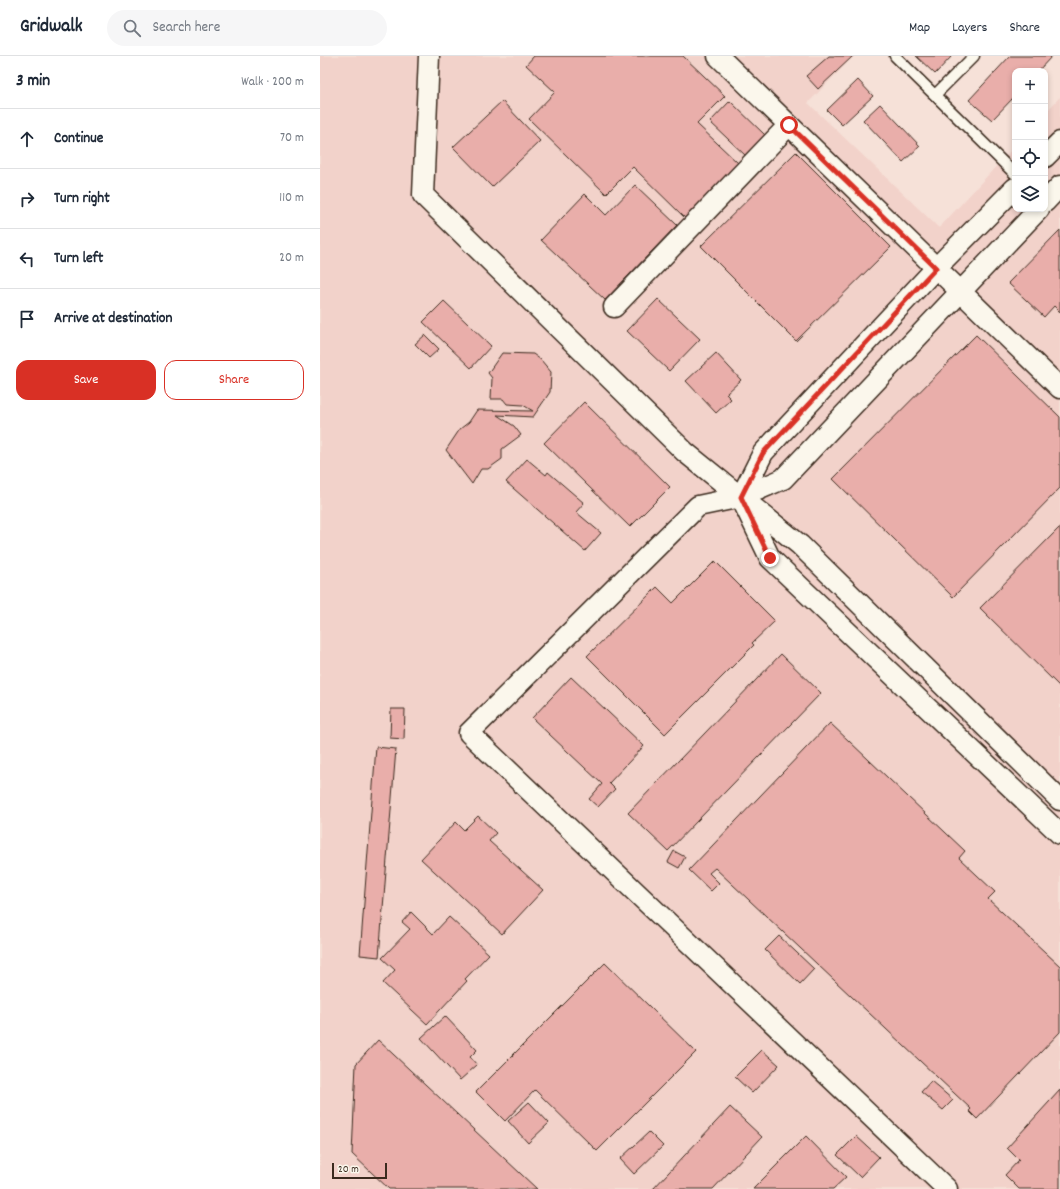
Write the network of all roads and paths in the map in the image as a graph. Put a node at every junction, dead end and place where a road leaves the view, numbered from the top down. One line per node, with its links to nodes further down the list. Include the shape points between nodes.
1 (429, 56): 18 (street, via 423,195 685,452)
2 (718, 56): 6 (street)
3 (895, 56): 5 (lane)
4 (974, 56): 5 (lane)
5 (935, 95): 9 (lane)
6 (789, 125): 14 (street); 16 (street)
7 (1060, 142): 8 (street)
8 (1048, 154)
9 (1012, 171)
10 (1060, 186): 12 (street)
11 (1012, 191): 14 (street)
12 (1048, 199)
13 (1035, 212): 15 (street)
14 (936, 268): 15 (street); 18 (street, via 763,453)
15 (960, 291): 17 (street); 18 (street, via 783,479)
16 (614, 307)
17 (1060, 388)
18 (741, 497): 19 (street, via 800,545); 20 (street, via 770,558); 21 (street, via 698,506 469,733)
19 (1060, 800)
20 (1060, 834)
21 (947, 1189)

